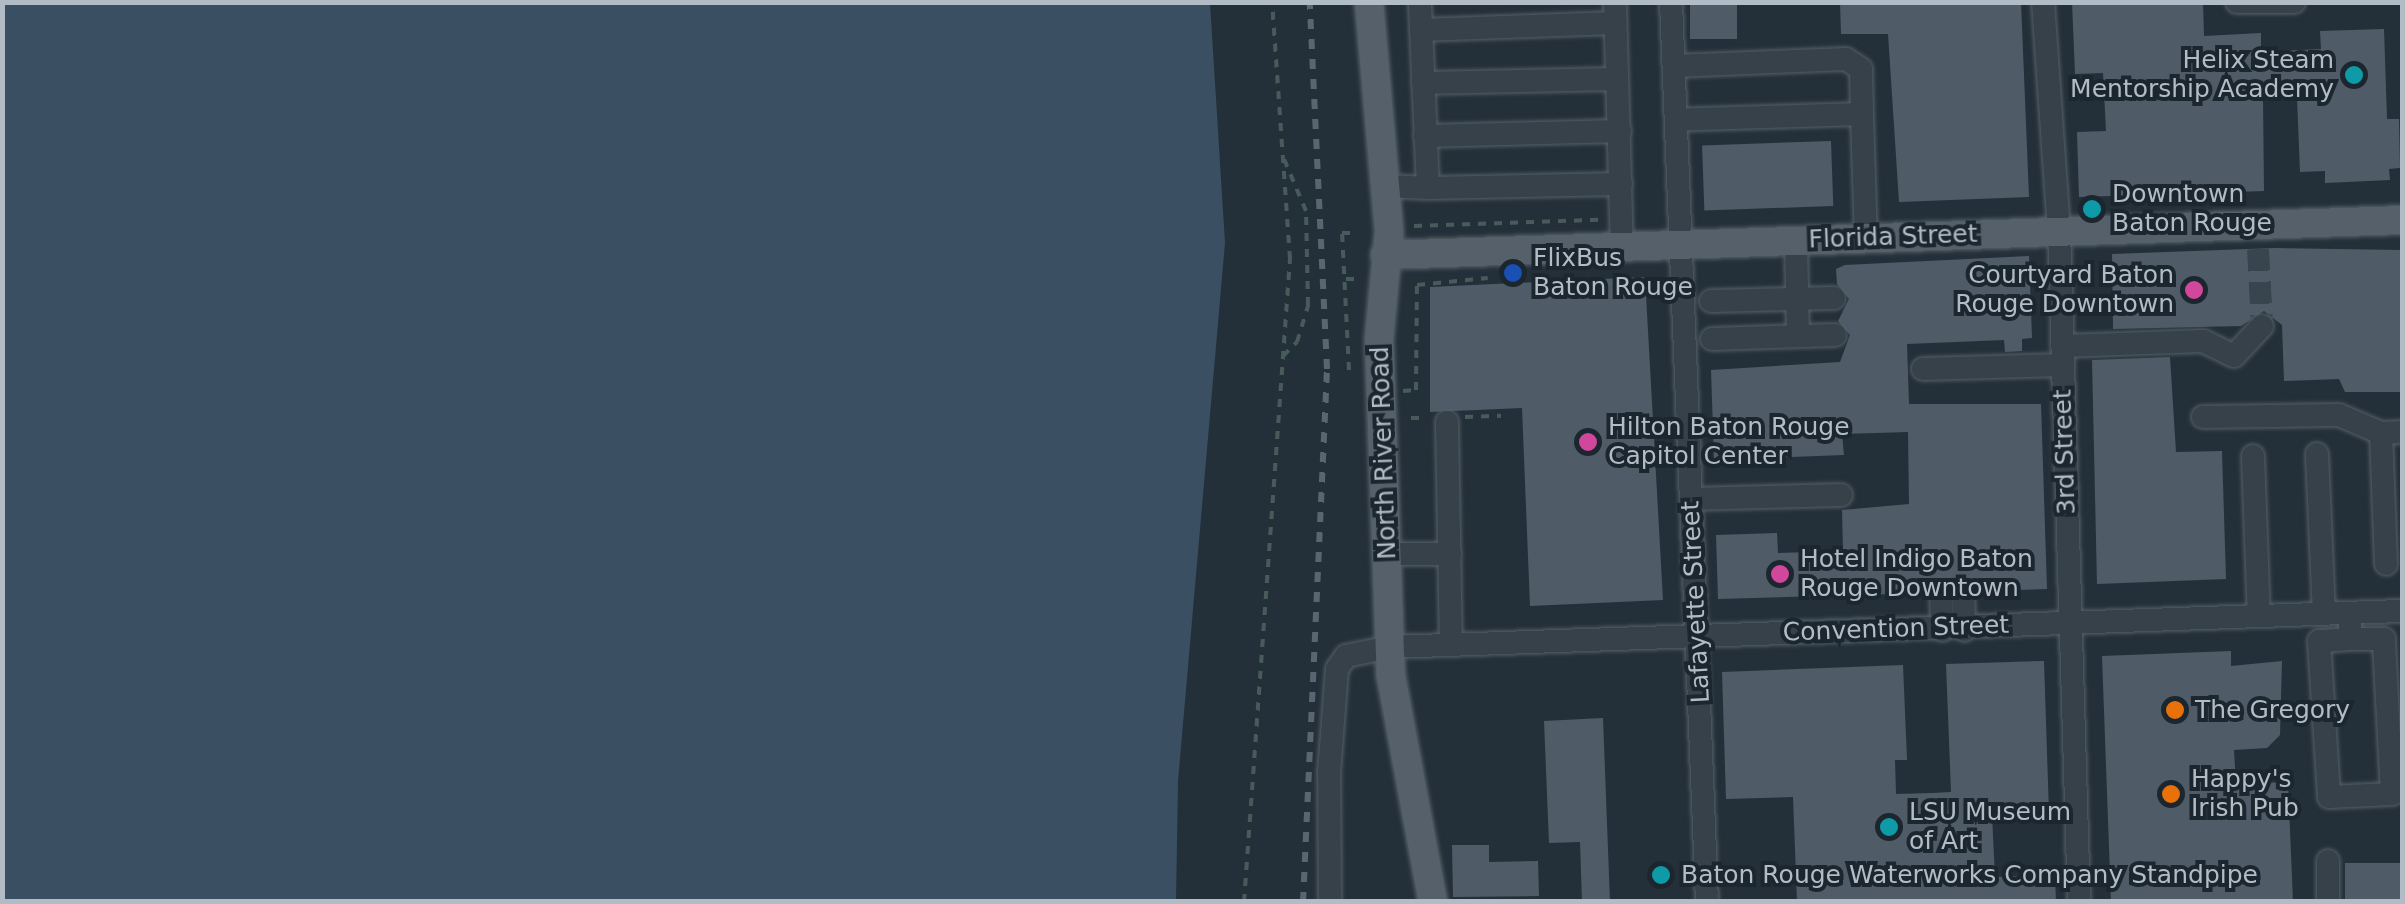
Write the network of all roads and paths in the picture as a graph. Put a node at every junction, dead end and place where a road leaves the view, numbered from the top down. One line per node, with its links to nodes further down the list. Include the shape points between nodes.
1 (1272, 2): 17 (path)
2 (1368, 2): 19 (main road, North River Road)
3 (1420, 2): 9 (street)
4 (1671, 2): 10 (street, Lafayette Street)
5 (2043, 2): 22 (street, 3rd Street)
6 (2236, 2): 7 (street)
7 (2294, 2)
8 (1615, 13): 9 (street); 11 (street)
9 (1421, 30): 12 (street)
10 (1674, 66): 13 (street, via 1851,60 1861,69); 14 (street, Lafayette Street)
11 (1617, 79): 12 (street); 15 (street)
12 (1423, 84): 16 (street)
13 (1862, 114): 14 (street); 24 (street)
14 (1676, 120): 26 (street, Lafayette Street)
15 (1620, 130): 16 (street); 18 (street)
16 (1426, 136): 20 (street)
17 (1282, 155): 40 (path, via 1290,259); 40 (path, via 1306,211 1308,304 1297,342)
18 (1622, 184): 20 (street); 27 (street)
19 (1387, 186): 20 (street); 28 (main road, North River Road)
20 (1428, 188)
21 (2402, 220): 22 (main road, Florida Street, via 2256,236)
22 (2059, 230): 24 (main road, Florida Street); 39 (street, 3rd Street)
23 (1354, 234): 31 (path, via 1342,234)
24 (1866, 238): 25 (main road, Florida Street)
25 (1796, 241): 26 (main road, Florida Street); 33 (street)
26 (1681, 245): 27 (main road, Florida Street); 50 (street, Lafayette Street)
27 (1622, 247): 28 (main road, Florida Street)
28 (1384, 255): 43 (main road, North River Road)
29 (1504, 278): 43 (path, via 1416,283 1416,390)
30 (1356, 279): 31 (path)
31 (1346, 280): 41 (path)
32 (1834, 298): 33 (street)
33 (1797, 299): 34 (street); 37 (street)
34 (1711, 301)
35 (2262, 326): 39 (street, via 2234,356 2204,341)
36 (1835, 335): 37 (street)
37 (1798, 336): 38 (street)
38 (1712, 339)
39 (2063, 355): 42 (street); 59 (street, 3rd Street)
40 (1283, 356): 67 (path)
41 (1350, 370)
42 (1923, 370)
43 (1380, 393): 51 (main road, North River Road)
44 (2202, 417): 46 (street, via 2338,415)
45 (1448, 422): 52 (street)
46 (2392, 433): 53 (street)
47 (2317, 454): 57 (street)
48 (2253, 456): 58 (street)
49 (1841, 495): 50 (street)
50 (1691, 499): 61 (street, Lafayette Street)
51 (1388, 554): 52 (street); 64 (main road, North River Road)
52 (1450, 554): 63 (street)
53 (2386, 564)
54 (1952, 592): 60 (street)
55 (2402, 611): 56 (street, Convention Street)
56 (2350, 612): 57 (street, Convention Street); 62 (street)
57 (2324, 614): 58 (street, Convention Street)
58 (2259, 616): 59 (street, Convention Street)
59 (2070, 622): 60 (street, Convention Street); 71 (street, 3rd Street)
60 (1953, 630): 61 (street, Convention Street)
61 (1698, 635): 63 (street, Convention Street); 70 (street, Lafayette Street)
62 (2350, 639): 65 (street, via 2384,639); 65 (street, via 2319,640 2328,797 2392,794)
63 (1451, 645): 64 (street, Convention Street)
64 (1390, 647): 68 (street, Convention Street, via 1346,656 1337,669); 69 (main road, North River Road, via 1398,748)
65 (2394, 676)
66 (2328, 861): 72 (street)
67 (1244, 902)
68 (1330, 902)
69 (1433, 902)
70 (1707, 902)
71 (2079, 902)
72 (2328, 902)

